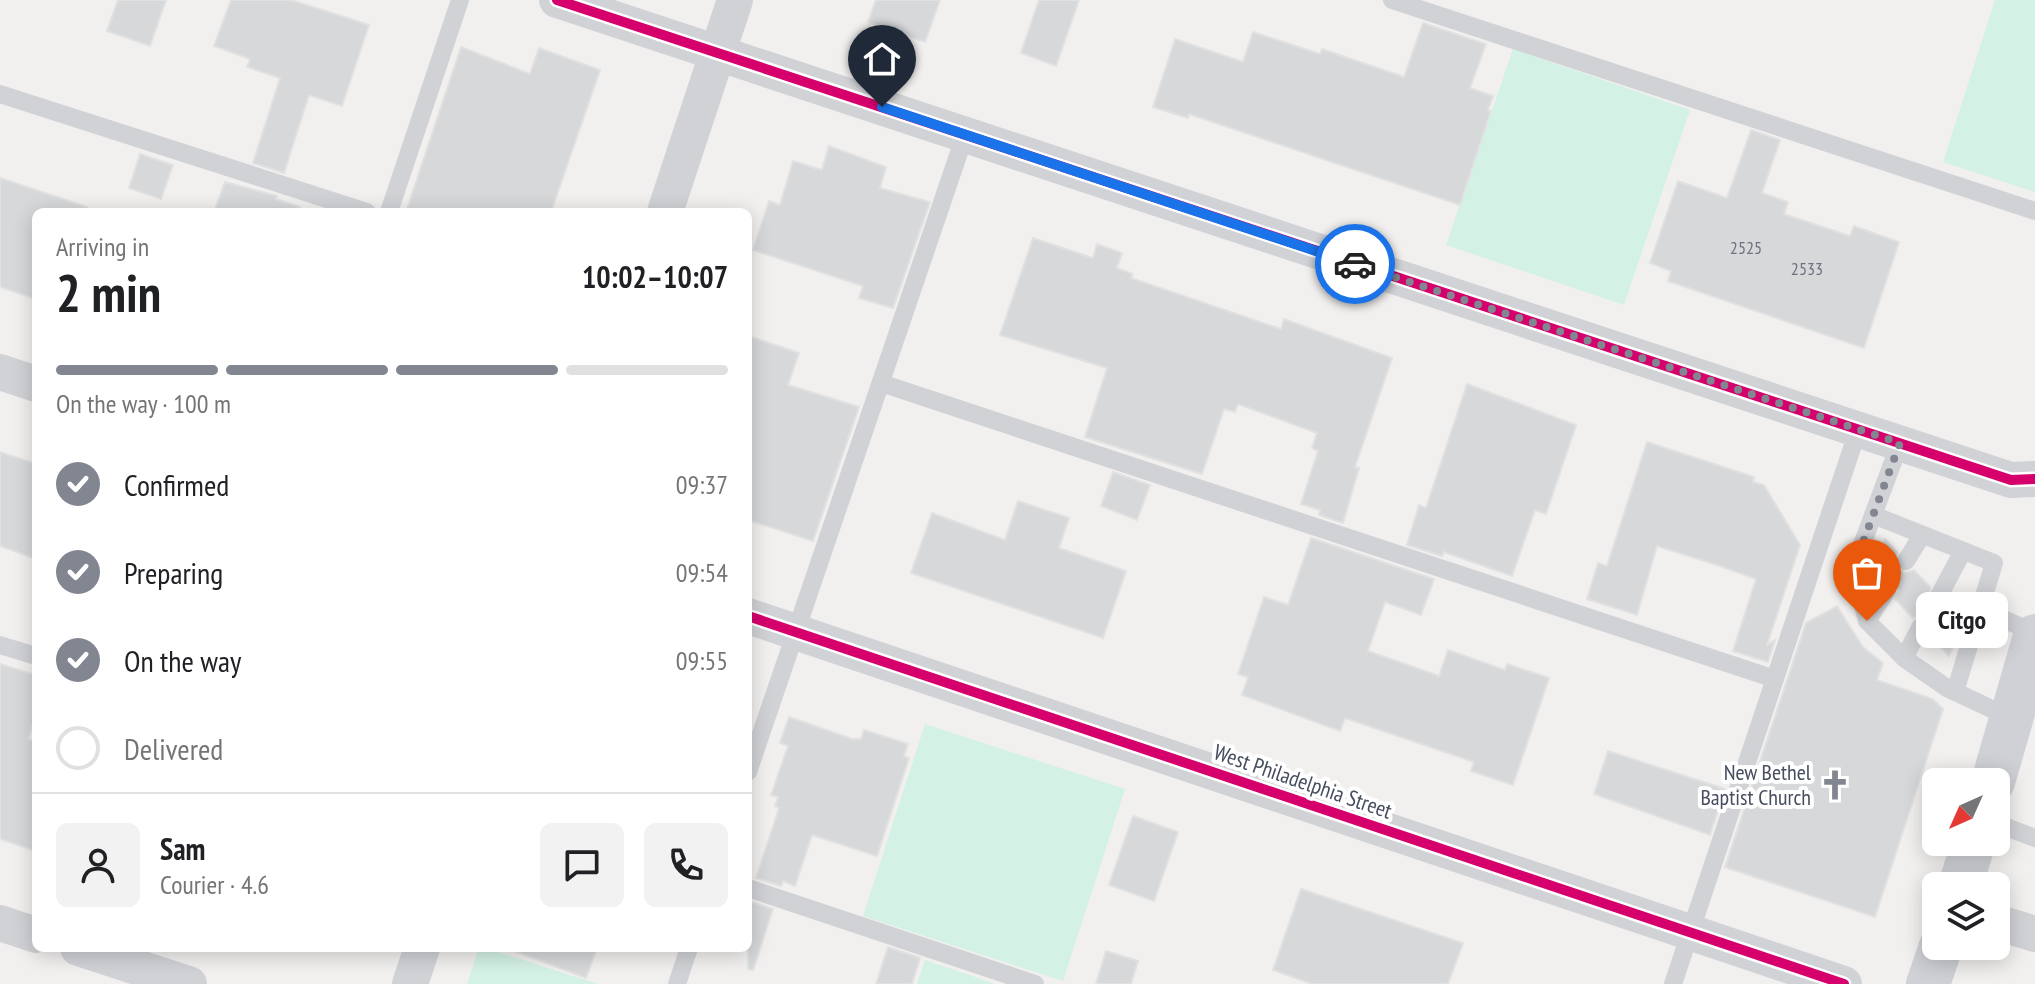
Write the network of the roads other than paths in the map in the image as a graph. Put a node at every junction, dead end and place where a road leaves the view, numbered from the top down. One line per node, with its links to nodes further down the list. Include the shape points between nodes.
1 (460, 0): 9 (lane)
2 (557, 0): 5 (street)
3 (735, 0): 5 (street)
4 (1392, 0): 11 (lane)
5 (717, 50): 7 (street); 10 (street)
6 (0, 94): 8 (lane)
7 (965, 135): 14 (lane); 15 (street)
8 (355, 208)
9 (390, 208)
10 (666, 208)
11 (2035, 211)
12 (0, 372): 13 (street)
13 (32, 383)
14 (881, 383): 28 (lane); 33 (lane)
15 (1858, 430): 16 (street); 33 (lane)
16 (1900, 443): 17 (street, via 2011,480); 18 (lane)
17 (2035, 479)
18 (1873, 515): 19 (lane); 26 (lane, via 1853,569)
19 (1922, 535): 20 (lane); 21 (lane)
20 (1963, 551): 23 (lane); 24 (lane, via 1994,563)
21 (1906, 561)
22 (1887, 590): 26 (lane)
23 (1939, 596)
24 (1984, 606): 29 (lane); 34 (lane)
25 (752, 617): 28 (street, West Philadelphia Street)
26 (1867, 621): 32 (lane)
27 (1921, 626): 32 (lane)
28 (794, 631): 36 (lane); 43 (street, West Philadelphia Street)
29 (2035, 634): 35 (street)
30 (0, 645): 31 (lane)
31 (32, 655)
32 (1904, 658): 34 (lane)
33 (1775, 679): 43 (lane)
34 (1955, 692): 35 (lane)
35 (2013, 719): 37 (street)
36 (752, 760)
37 (1997, 768)
38 (2010, 828): 39 (lane)
39 (2035, 838)
40 (752, 889): 54 (lane)
41 (0, 923): 44 (street)
42 (2010, 926): 45 (street)
43 (1690, 932): 55 (lane); 56 (street, West Philadelphia Street)
44 (32, 934)
45 (2035, 934)
46 (91, 952): 50 (street)
47 (421, 952): 52 (street)
48 (688, 952): 53 (lane)
49 (1936, 960): 57 (street)
50 (139, 967): 51 (street)
51 (189, 984)
52 (410, 984)
53 (677, 984)
54 (1035, 984)
55 (1673, 984)
56 (1844, 984)
57 (1928, 984)

